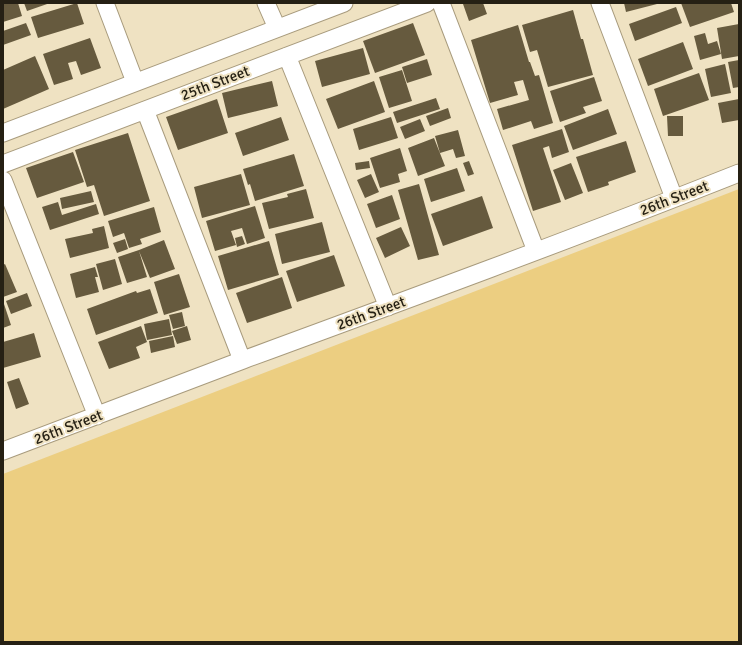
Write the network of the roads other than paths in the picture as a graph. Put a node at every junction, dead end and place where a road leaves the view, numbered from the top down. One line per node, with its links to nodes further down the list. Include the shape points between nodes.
1 (105, 3): 9 (street)
2 (266, 3): 7 (street)
3 (344, 3): 7 (street, 25th Street)
4 (427, 3): 8 (street, 25th Street)
5 (441, 3): 16 (street)
6 (600, 3): 15 (street)
7 (277, 28): 9 (street, 25th Street)
8 (287, 56): 10 (street, 25th Street); 17 (street)
9 (136, 82): 11 (street, 25th Street)
10 (146, 110): 12 (street, 25th Street); 18 (street)
11 (3, 133)
12 (3, 164)
13 (739, 173): 15 (street, 26th Street)
14 (3, 180): 19 (street)
15 (674, 198): 16 (street, 26th Street)
16 (536, 251): 17 (street, 26th Street)
17 (388, 307): 18 (street, 26th Street)
18 (242, 360): 19 (street, 26th Street)
19 (97, 416): 20 (street, 26th Street)
20 (3, 451)

